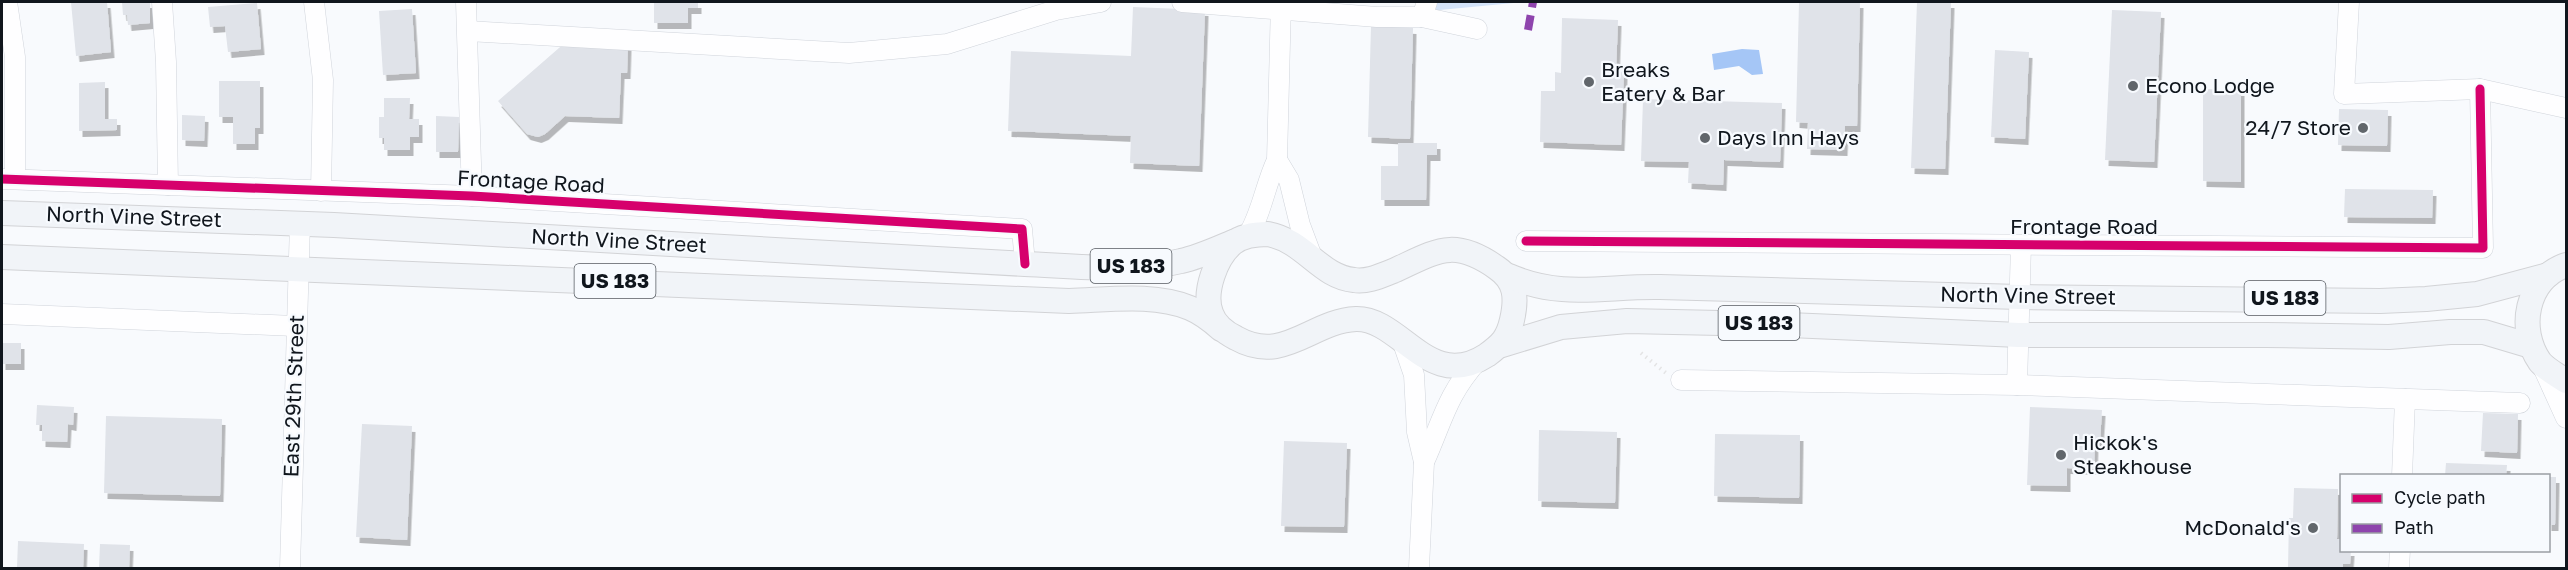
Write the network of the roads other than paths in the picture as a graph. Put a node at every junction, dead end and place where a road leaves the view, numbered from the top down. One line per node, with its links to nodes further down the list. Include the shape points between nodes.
1 (8, 2): 15 (street, via 15,57)
2 (162, 2): 16 (street)
3 (314, 2): 17 (street, via 323,80)
4 (466, 2): 11 (street)
5 (1101, 2): 11 (street, via 1056,10 947,44 849,53)
6 (1182, 2): 8 (street)
7 (2349, 2): 12 (street, via 2344,94)
8 (1281, 5): 9 (street, via 1377,17); 14 (street)
9 (1424, 9): 10 (street)
10 (1477, 29)
11 (468, 31): 18 (street)
12 (2480, 89): 13 (street); 23 (street, Frontage Road, via 2483,248)
13 (2566, 108)
14 (1277, 160): 21 (street, via 1259,213); 25 (street, via 1289,180)
15 (8, 179): 16 (street, Frontage Road)
16 (168, 185): 17 (street, Frontage Road)
17 (321, 191): 18 (street, Frontage Road)
18 (472, 196): 26 (street, Frontage Road, via 1022,229)
19 (2, 213): 20 (main road, North Vine Street / US 183)
20 (300, 223): 26 (main road, North Vine Street / US 183); 28 (street, East 29th Street)
21 (1240, 239): 25 (main road, North Vine Street, via 1280,236); 26 (main road, North Vine Street / US 183, via 1162,265); 33 (main road, via 1222,257 1209,289 1211,314)
22 (1526, 241): 23 (street, Frontage Road)
23 (2021, 245): 30 (street)
24 (2, 256): 28 (main road, North Vine Street / US 183)
25 (1312, 257): 29 (main road, North Vine Street, via 1339,278 1365,280 1454,248 1469,251)
26 (1025, 264)
27 (2560, 266): 30 (main road, North Vine Street / US 183, via 2477,294 2426,299); 37 (main road, via 2536,290 2528,308 2526,327)
28 (299, 267): 32 (street, East 29th Street); 33 (main road, North Vine Street / US 183, via 1069,301 1163,301 1201,313)
29 (1509, 276): 30 (main road, North Vine Street / US 183, via 1561,291 1660,286); 36 (main road, via 1514,311)
30 (2020, 297): 34 (street)
31 (2, 314): 32 (street)
32 (295, 326): 48 (street, East 29th Street)
33 (1221, 329): 35 (main road, North Vine Street, via 1250,345 1273,348 1356,319 1382,325)
34 (2019, 335): 36 (main road, North Vine Street / US 183, via 1627,321 1561,327); 37 (main road, North Vine Street / US 183, via 2389,337 2484,332); 41 (street)
35 (1403, 343): 38 (main road, North Vine Street, via 1441,362); 45 (street, via 1414,375 1417,432)
36 (1502, 345): 38 (main road, North Vine Street)
37 (2536, 354): 40 (main road, North Vine Street); 44 (street)
38 (1478, 360): 45 (street, via 1452,394)
39 (1675, 377): 41 (street)
40 (2566, 381)
41 (2017, 385): 42 (street)
42 (2404, 399): 43 (street); 46 (street)
43 (2520, 403)
44 (2566, 418)
45 (1424, 462): 49 (street)
46 (2402, 474)
47 (2400, 552): 50 (street)
48 (290, 568)
49 (1419, 568)
50 (2399, 568)

